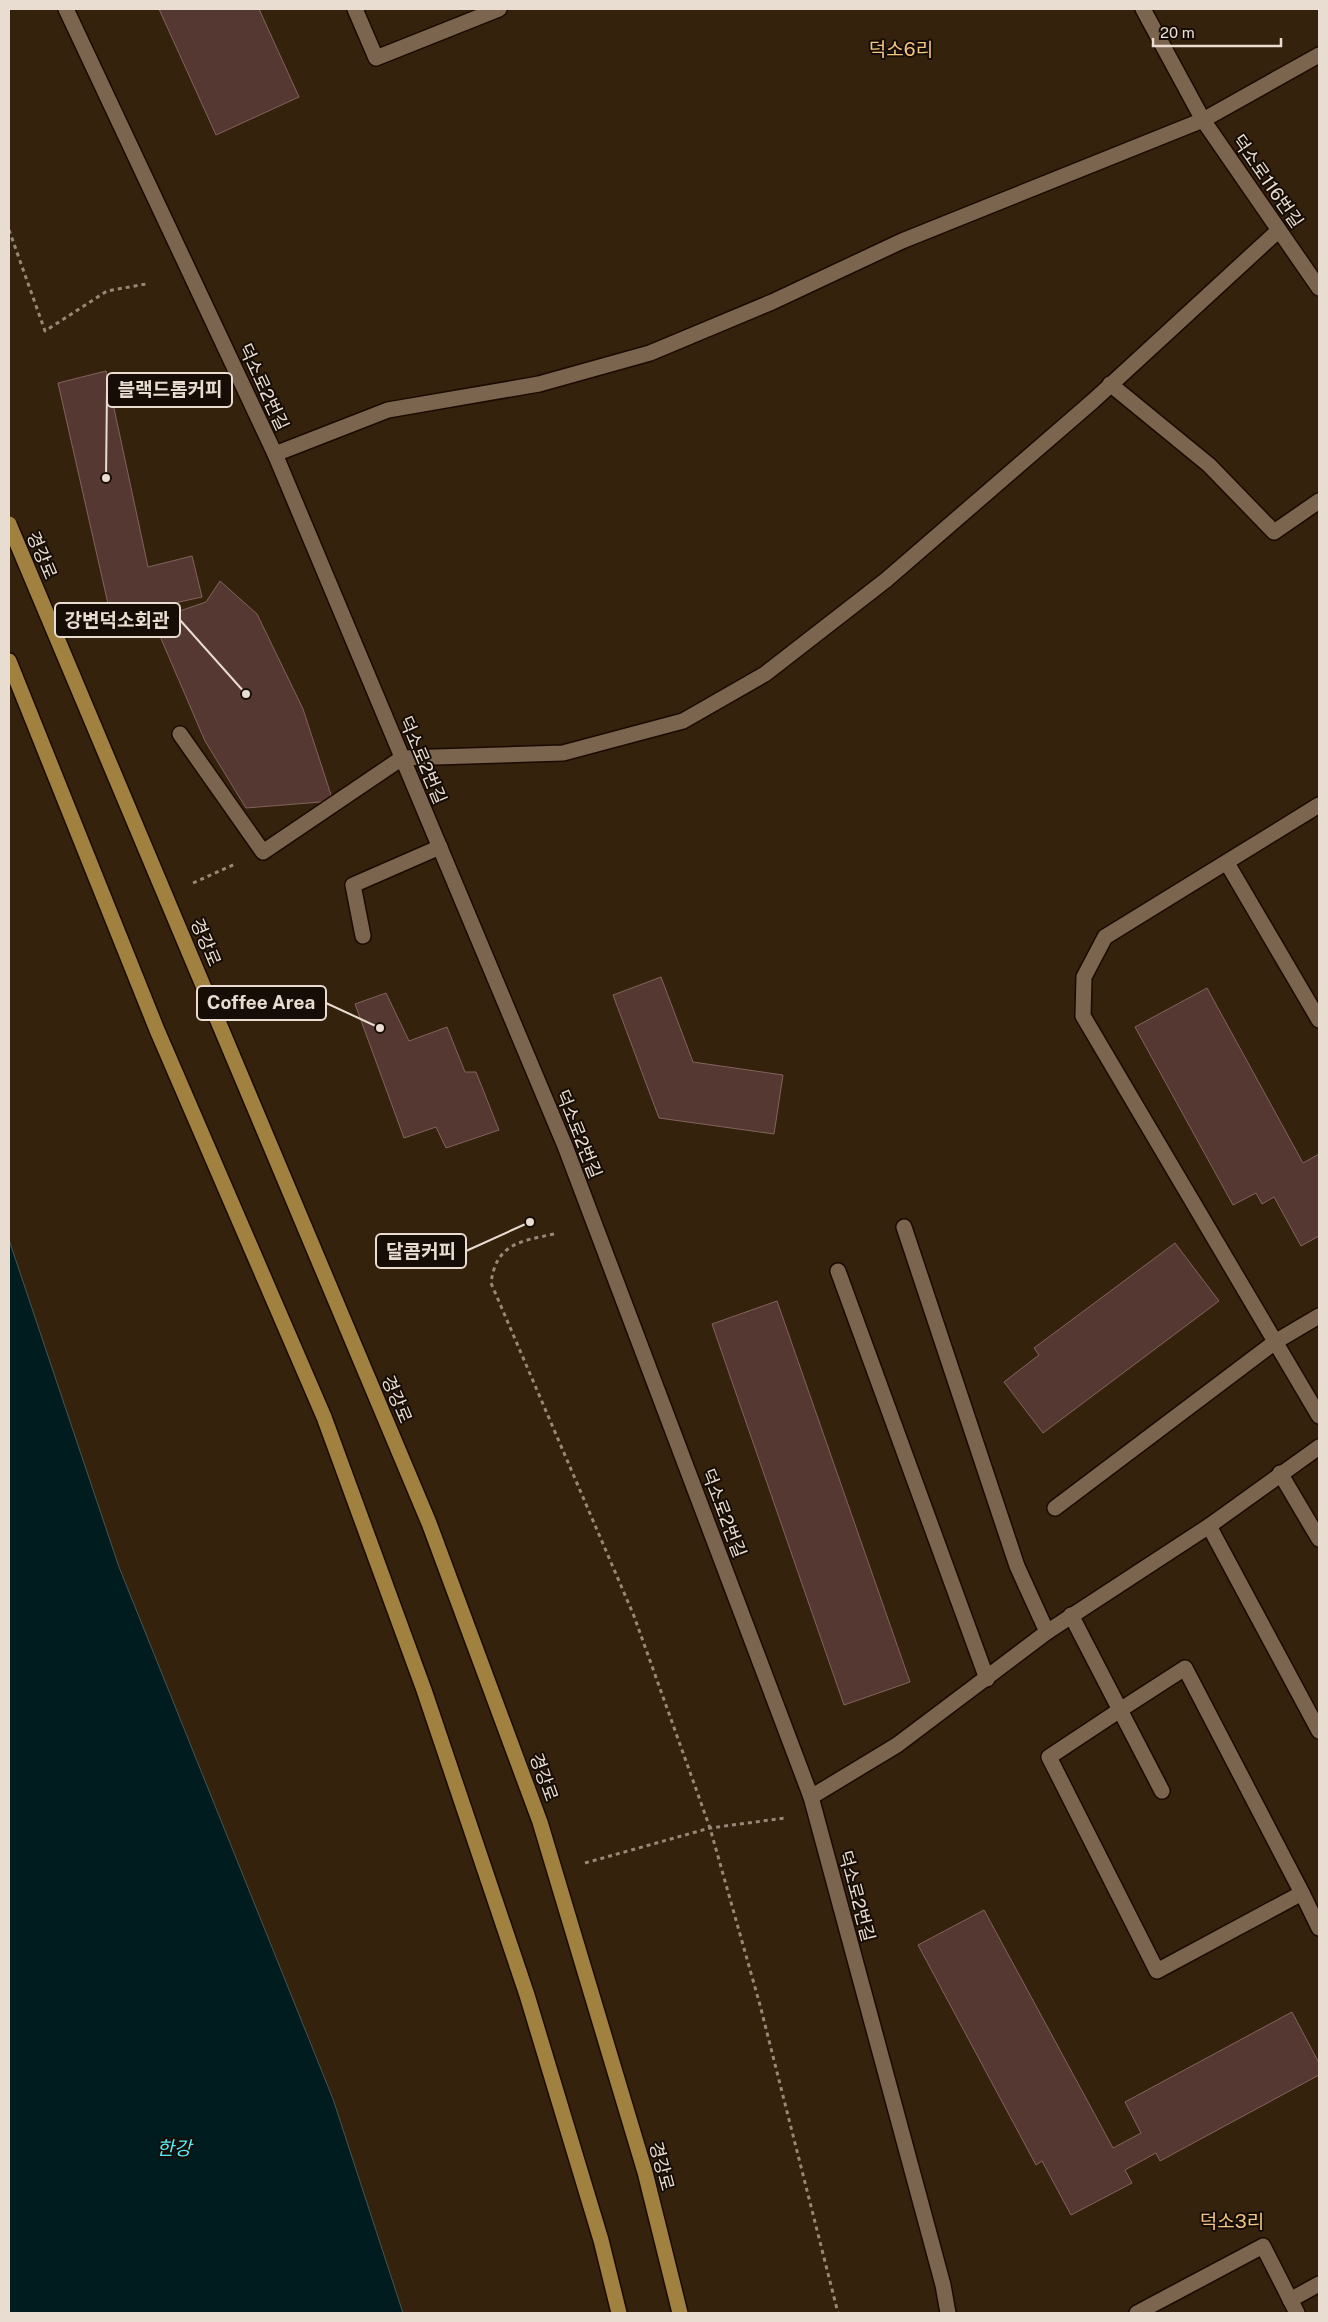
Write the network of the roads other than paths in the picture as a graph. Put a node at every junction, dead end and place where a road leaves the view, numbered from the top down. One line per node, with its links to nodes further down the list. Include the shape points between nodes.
1 (66, 9): 10 (street, 덕소로2번길)
2 (355, 9): 3 (street, via 376,58)
3 (499, 9)
4 (1143, 9): 6 (street, 덕소로116번길)
5 (1319, 55): 6 (street)
6 (1203, 120): 7 (street, 덕소로116번길); 10 (street, via 902,240 772,302 650,353 539,384 388,410)
7 (1279, 230): 8 (street, 덕소로116번길); 9 (street)
8 (1319, 288)
9 (1110, 384): 11 (street, via 1209,465 1274,532); 15 (street, via 886,580 765,674 683,721 563,753)
10 (275, 454): 15 (street, 덕소로2번길)
11 (1319, 501)
12 (9, 524): 43 (main road, 경강로, bridge, via 432,1532 540,1822 645,2172)
13 (9, 661): 42 (main road, via 157,1030 324,1417 424,1690 527,1995 601,2240)
14 (180, 734): 15 (street, via 263,852)
15 (402, 758): 17 (street, 덕소로2번길)
16 (1319, 805): 18 (street)
17 (440, 847): 19 (street, via 353,886); 37 (street, 덕소로2번길, via 565,1146)
18 (1227, 863): 20 (street); 24 (street, via 1105,937 1084,977 1083,1016)
19 (363, 936)
20 (1319, 1020)
21 (904, 1227): 32 (street, via 1017,1566)
22 (838, 1271): 33 (street)
23 (1319, 1316): 24 (street)
24 (1275, 1342): 25 (street); 28 (street)
25 (1319, 1416)
26 (1319, 1447): 27 (street)
27 (1280, 1474): 29 (street); 30 (street)
28 (1055, 1508)
29 (1209, 1526): 31 (street); 35 (street)
30 (1319, 1539)
31 (1071, 1615): 32 (street); 34 (street)
32 (1047, 1632): 33 (street)
33 (987, 1679): 37 (street, via 897,1745)
34 (1120, 1710): 36 (street); 38 (street, via 1185,1668); 38 (street, via 1049,1757 1157,1971)
35 (1319, 1731)
36 (1162, 1791)
37 (811, 1797): 44 (street, 덕소로2번길)
38 (1302, 1893): 39 (street)
39 (1319, 1928)
40 (1319, 2284): 41 (street)
41 (1294, 2306): 45 (street, via 1263,2246)
42 (619, 2313)
43 (680, 2313)
44 (948, 2313)
45 (1137, 2313)

